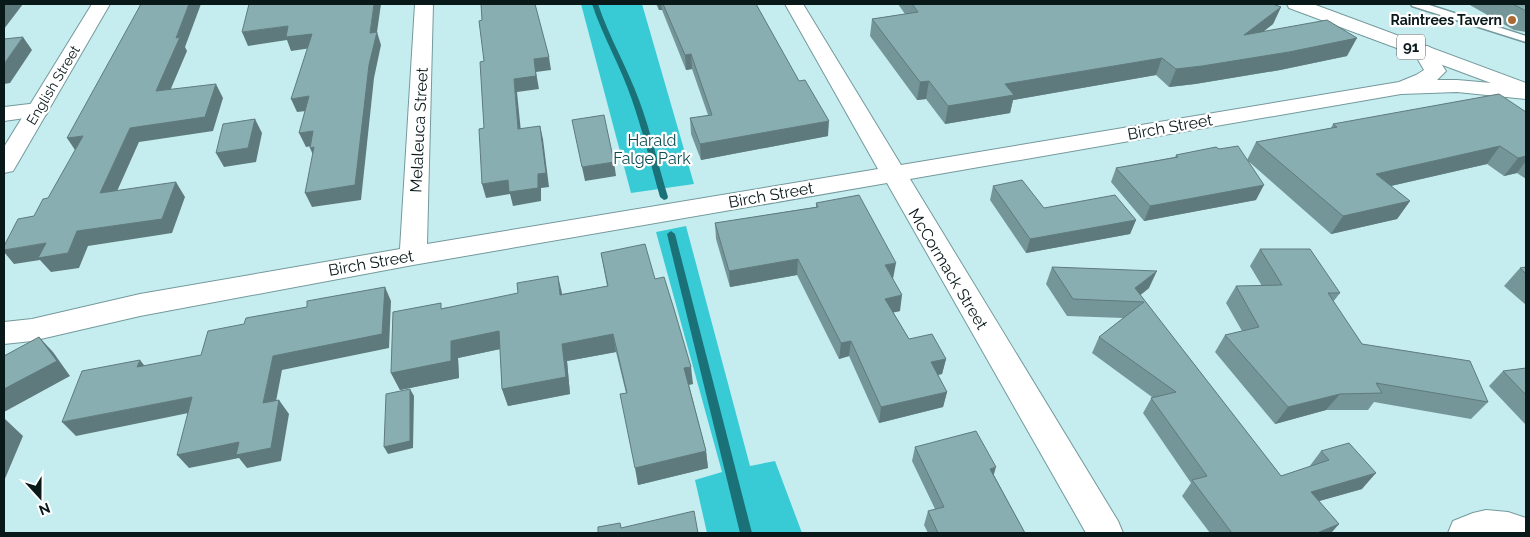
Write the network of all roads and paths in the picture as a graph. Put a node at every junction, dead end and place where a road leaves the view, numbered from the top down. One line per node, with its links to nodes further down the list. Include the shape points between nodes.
1 (101, 4): 14 (street, English Street)
2 (424, 4): 18 (street, Melaleuca Street)
3 (794, 4): 17 (street, McCormack Street)
4 (1296, 4): 10 (street, 91)
5 (1344, 4): 11 (street, 91)
6 (1416, 4): 8 (lane)
7 (1444, 4): 8 (lane, via 1466,13)
8 (1472, 23): 9 (lane)
9 (1526, 39)
10 (1422, 51): 12 (street, Birch Street, via 1435,71 1424,80); 13 (street, 91)
11 (1484, 54)
12 (1402, 88): 13 (street, Birch Street, via 1456,86); 17 (street, Birch Street)
13 (1526, 91)
14 (38, 110): 15 (street); 16 (street, English Street)
15 (4, 114)
16 (4, 166)
17 (892, 174): 18 (street, Birch Street); 22 (street, McCormack Street)
18 (413, 256): 19 (street, Birch Street)
19 (140, 305): 20 (street, Birch Street); 21 (street, Birch Street, via 32,330)
20 (4, 320)
21 (4, 333)
22 (1105, 533)
23 (1466, 533): 24 (street, via 1485,527 1507,528)
24 (1521, 533)

